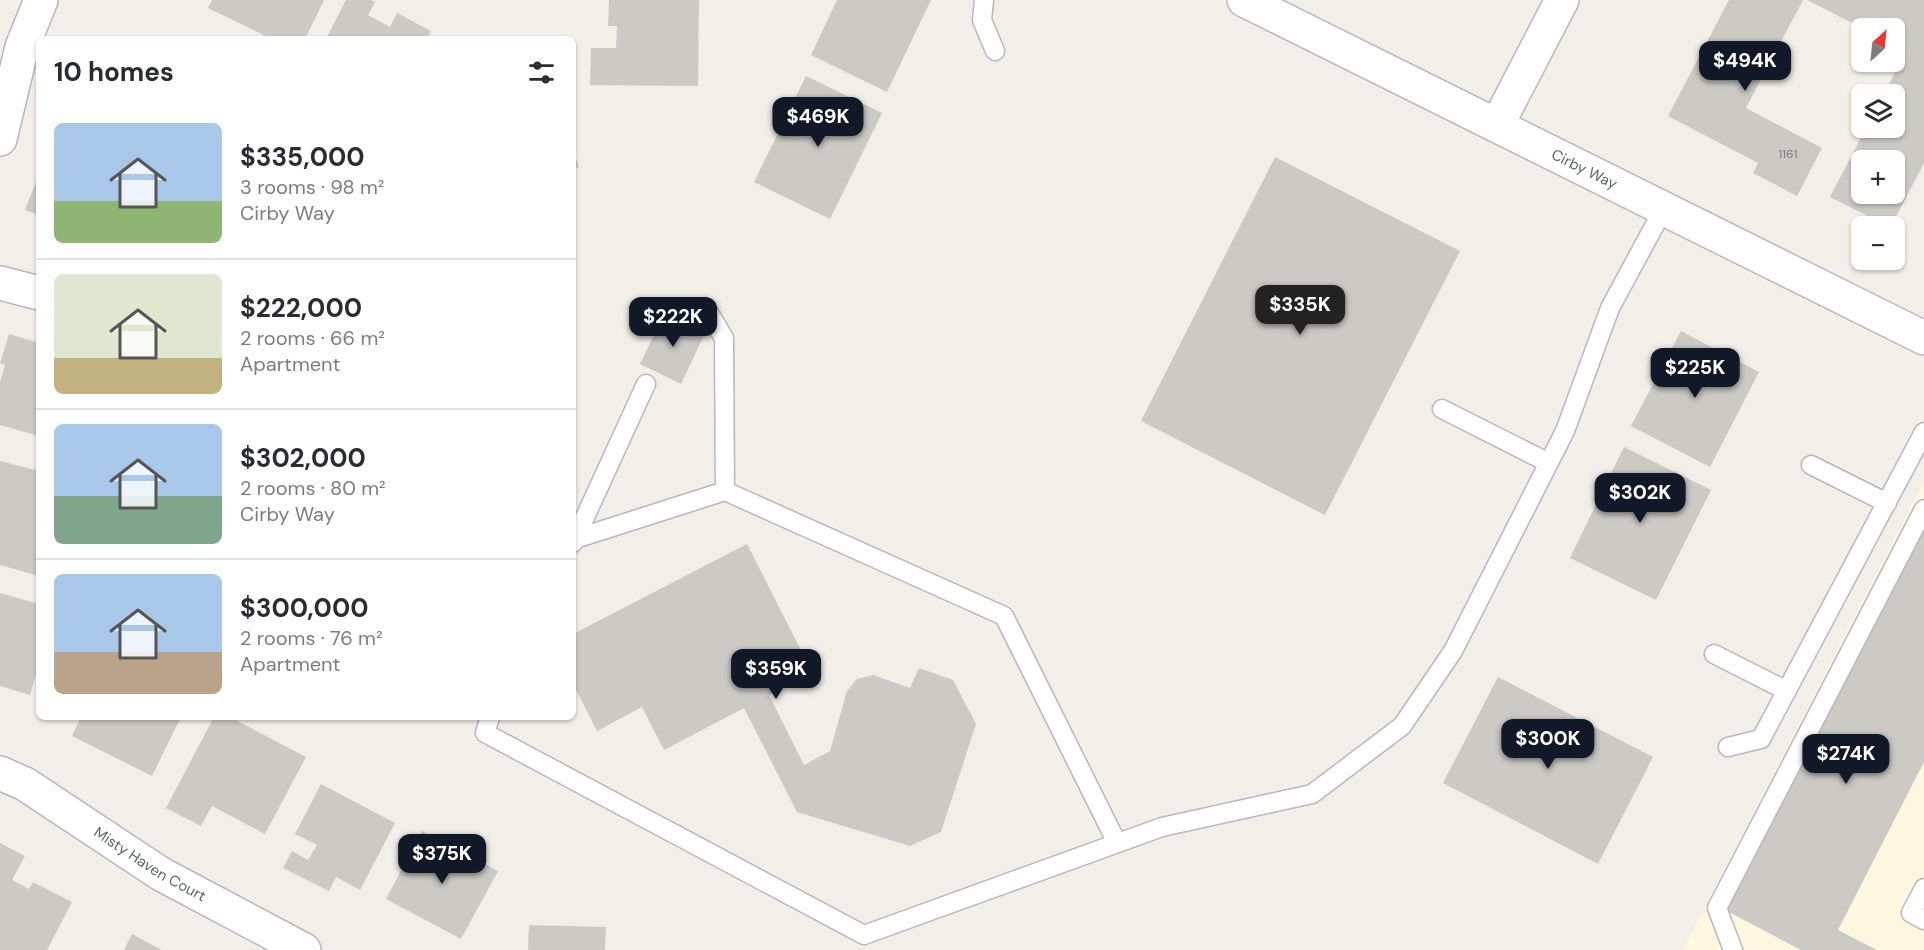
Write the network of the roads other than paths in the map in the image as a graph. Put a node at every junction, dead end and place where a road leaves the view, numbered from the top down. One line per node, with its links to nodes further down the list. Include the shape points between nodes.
1 (41, 0): 7 (main road, via 22,47)
2 (984, 0): 5 (lane, via 982,20)
3 (1244, 0): 6 (main road, Cirby Way)
4 (1562, 0): 6 (main road)
5 (995, 51)
6 (1497, 125): 8 (main road, Cirby Way)
7 (0, 139)
8 (1664, 208): 12 (main road, Cirby Way); 17 (lane, via 1610,308 1565,431)
9 (0, 283): 10 (main road)
10 (36, 291)
11 (706, 308): 19 (lane, via 724,338)
12 (1924, 338)
13 (645, 384): 22 (lane)
14 (1442, 409): 17 (lane)
15 (1924, 432): 16 (lane)
16 (1919, 455): 20 (lane)
17 (1549, 463): 29 (lane, via 1453,651 1402,726 1312,794 1162,827)
18 (1811, 465): 20 (lane)
19 (725, 491): 23 (lane); 29 (lane, via 1004,616)
20 (1887, 503): 25 (lane)
21 (1924, 509): 33 (lane, via 1716,908)
22 (576, 537)
23 (576, 540)
24 (1714, 654): 25 (lane)
25 (1787, 691): 27 (lane, via 1761,739)
26 (489, 720): 29 (lane, via 485,733 864,935)
27 (1728, 747)
28 (0, 773): 32 (main road, Misty Haven Court, via 25,784 161,874)
29 (1117, 843)
30 (1924, 888): 31 (lane, via 1911,913)
31 (1924, 920)
32 (304, 950)
33 (1733, 950)

